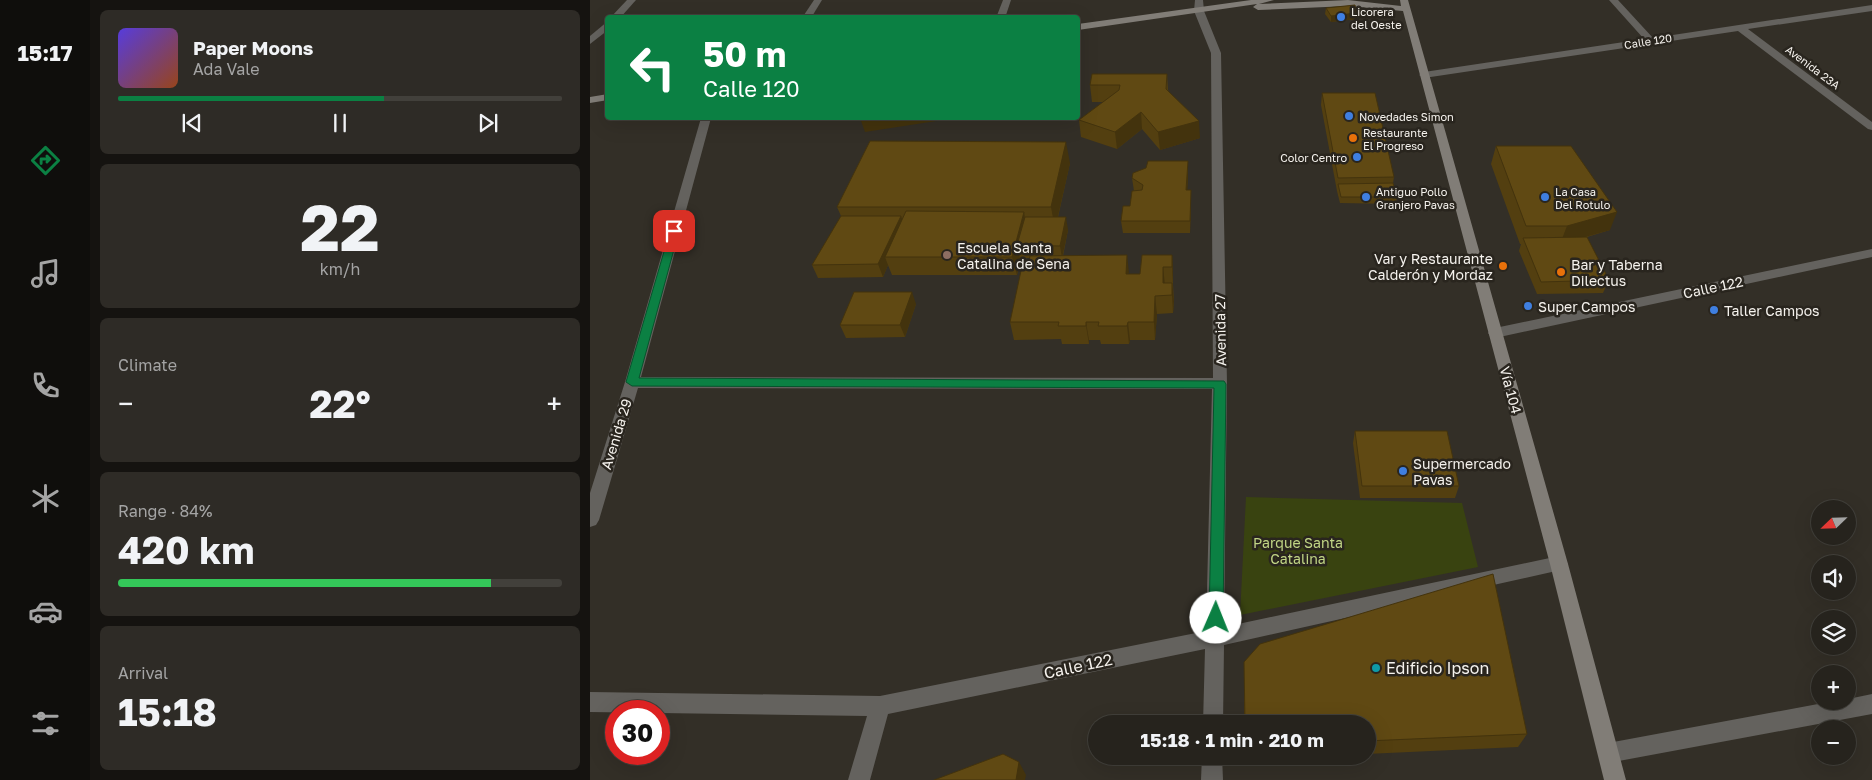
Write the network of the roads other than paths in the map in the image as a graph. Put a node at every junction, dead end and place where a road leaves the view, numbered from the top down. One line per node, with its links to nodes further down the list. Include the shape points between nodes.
1 (632, 0): 13 (street)
2 (818, 0): 14 (street)
3 (1007, 0): 15 (street)
4 (1199, 0): 11 (street, Avenida 27)
5 (1270, 0): 7 (main road)
6 (1613, 0): 19 (street)
7 (1242, 4): 9 (main road, via 1264,8 1348,3); 11 (main road)
8 (1836, 4): 12 (street)
9 (1405, 5): 21 (main road, Vía 104)
10 (1872, 8): 12 (street, Calle 120)
11 (1199, 11): 17 (main road); 31 (street, Avenida 27, via 1216,53)
12 (1847, 11): 18 (street, Calle 120)
13 (617, 15)
14 (808, 15)
15 (1001, 15)
16 (605, 27): 20 (street)
17 (1080, 27)
18 (1739, 27): 19 (street, Calle 120); 25 (street, Avenida 23A)
19 (1652, 40): 21 (street, Calle 120)
20 (590, 41)
21 (1424, 75): 29 (main road, Vía 104)
22 (605, 98): 23 (main road)
23 (590, 100)
24 (1872, 116): 25 (street)
25 (1860, 118): 27 (street, Avenida 23A)
26 (705, 120): 30 (street, Avenida 29)
27 (1872, 127)
28 (1872, 253): 29 (street, Calle 122)
29 (1495, 333): 33 (main road, Vía 104)
30 (632, 382): 31 (street); 32 (street, Avenida 29)
31 (1220, 384): 34 (street, Avenida 27)
32 (590, 520)
33 (1559, 564): 34 (street, Calle 122); 39 (main road, Vía 104)
34 (1215, 638): 37 (street, Calle 122); 38 (street, Avenida 27)
35 (590, 702): 37 (street, Calle 122)
36 (1872, 704): 39 (street)
37 (880, 706): 41 (street)
38 (1213, 715)
39 (1608, 753): 43 (main road, Vía 104)
40 (1212, 765): 42 (street)
41 (859, 780)
42 (1212, 780)
43 (1615, 780)

